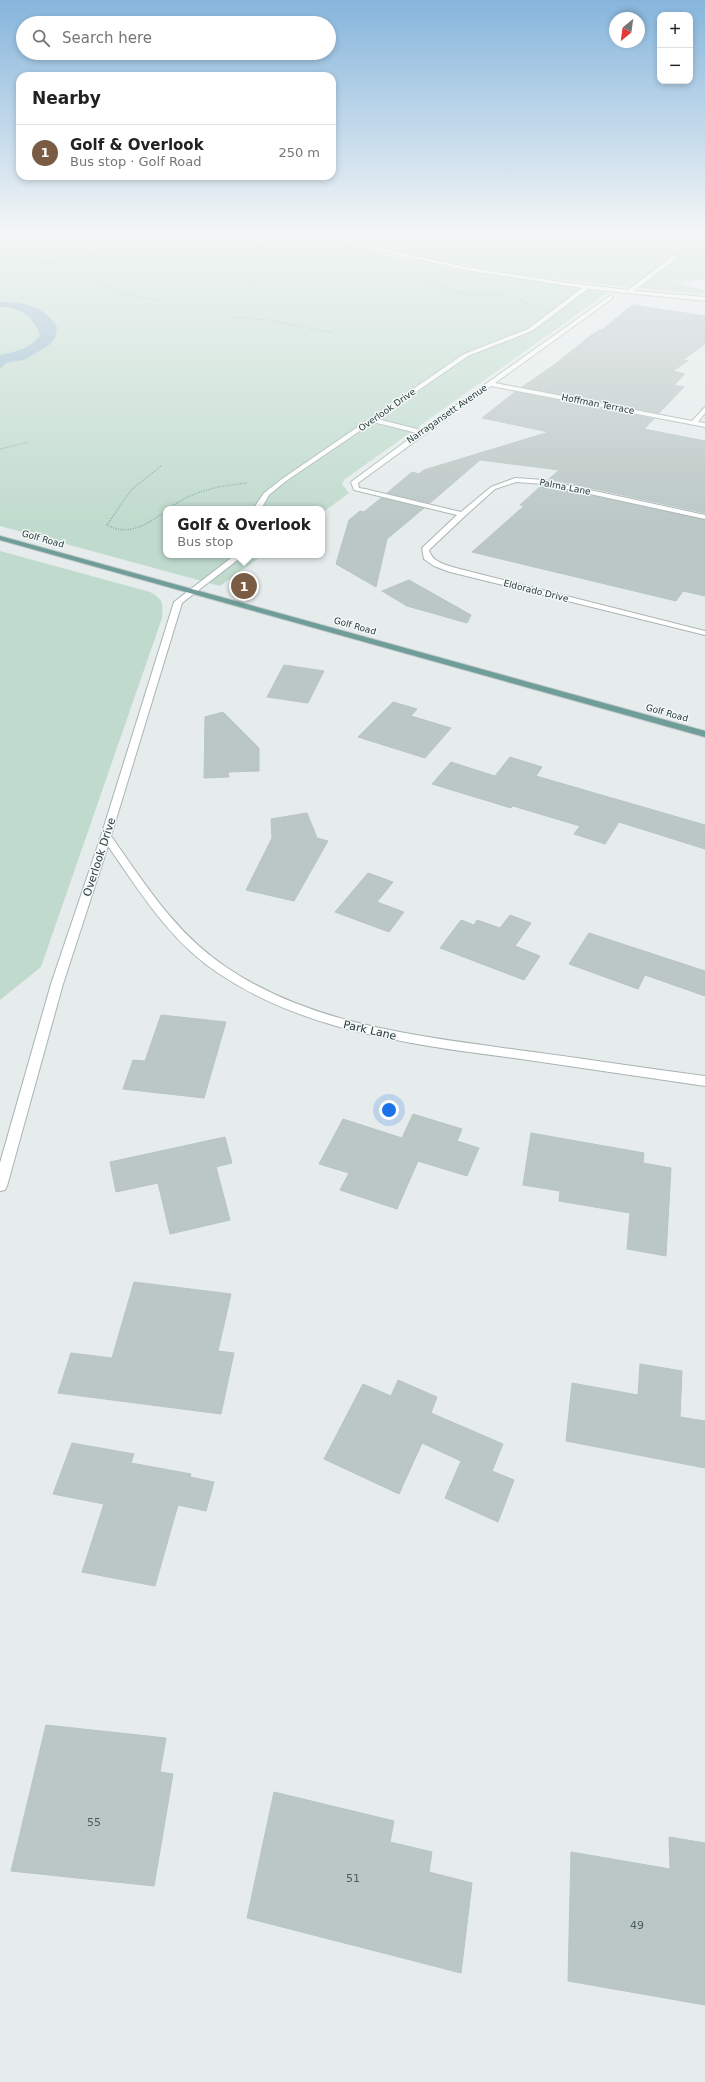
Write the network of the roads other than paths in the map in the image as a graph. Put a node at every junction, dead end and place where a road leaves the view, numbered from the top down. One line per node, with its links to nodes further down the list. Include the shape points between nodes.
1 (530, 330): 5 (street, Overlook Drive, via 466,355)
2 (565, 330): 3 (street, Narragansett Avenue)
3 (491, 384): 6 (street, Hoffman Terrace); 8 (street, Narragansett Avenue)
4 (705, 409): 6 (street)
5 (372, 420): 8 (street); 9 (street, Overlook Drive, via 284,480 266,494)
6 (693, 422): 7 (street, Hoffman Terrace)
7 (705, 425)
8 (420, 432): 10 (street, Narragansett Avenue, via 359,477 354,486 363,491)
9 (259, 506)
10 (462, 514): 11 (street, Palma Lane, via 502,483 528,480); 15 (street, Eldorado Drive, via 426,550 427,557 437,564)
11 (705, 517)
12 (0, 538): 14 (main road, Golf Road)
13 (236, 558): 14 (street, Overlook Drive)
14 (191, 591): 16 (main road, Golf Road); 17 (street, Overlook Drive, via 178,602)
15 (705, 633)
16 (705, 734)
17 (106, 836): 18 (street, Park Lane, via 153,901 186,941 220,969 290,1007 338,1023 400,1037); 19 (street, Overlook Drive, via 57,984)
18 (705, 1081)
19 (0, 1186)

